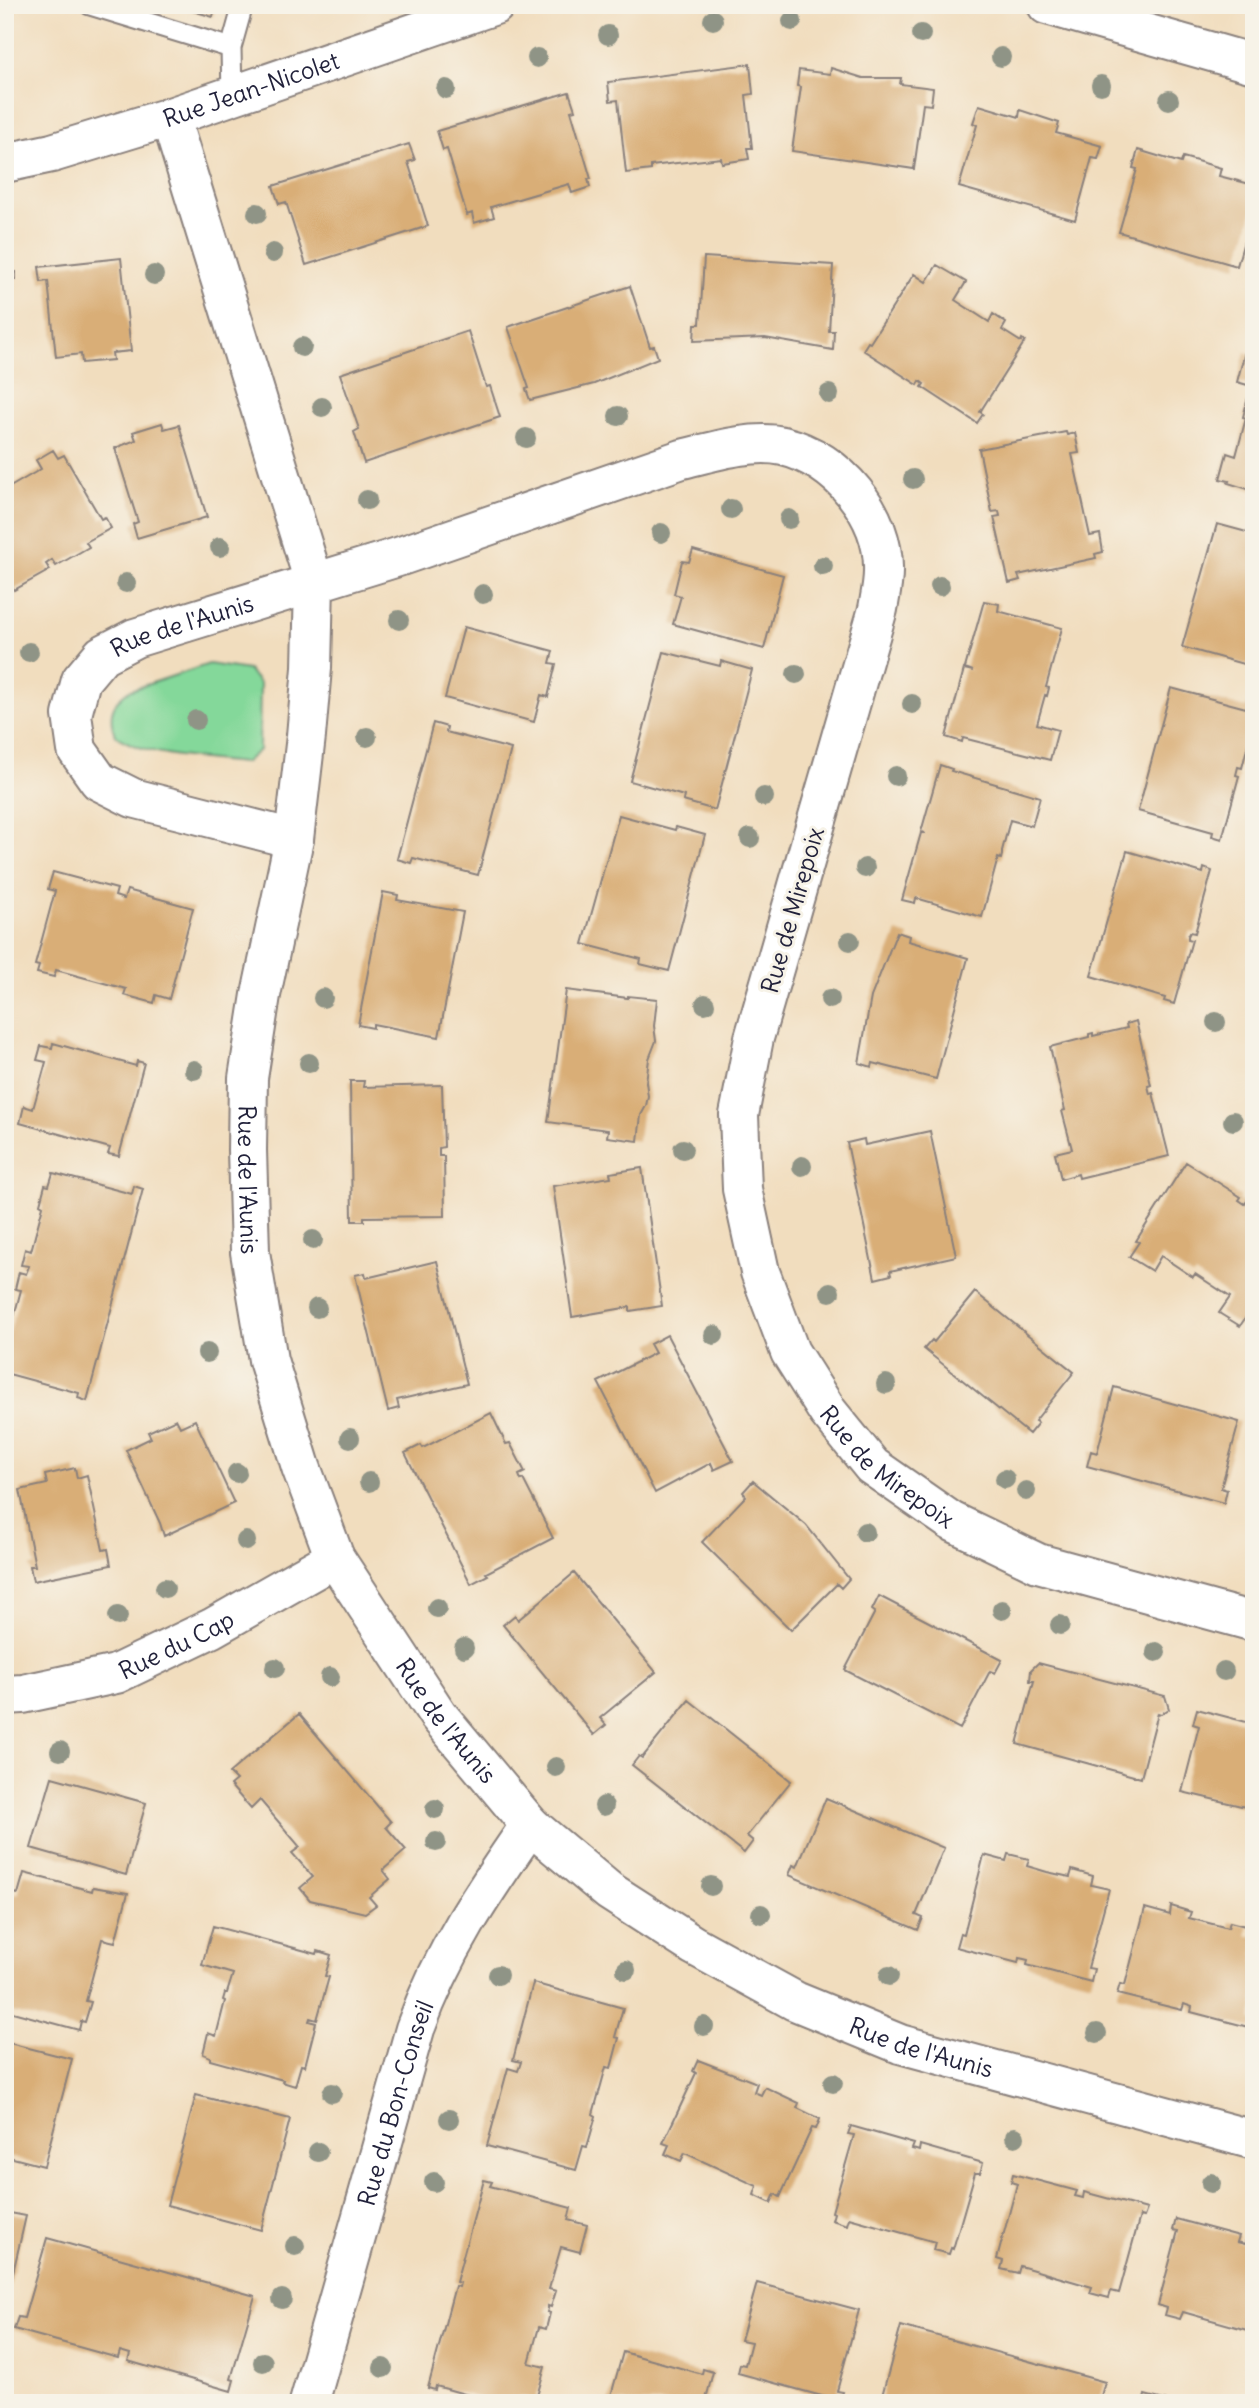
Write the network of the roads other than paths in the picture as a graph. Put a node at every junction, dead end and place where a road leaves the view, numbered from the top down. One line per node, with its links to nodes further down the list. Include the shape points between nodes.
1 (90, 5): 5 (lane)
2 (243, 5): 5 (lane)
3 (495, 5): 7 (street, Rue Jean-Nicolet)
4 (1047, 5): 6 (street)
5 (231, 48): 7 (lane)
6 (1254, 64)
7 (232, 96): 8 (street, Rue Jean-Nicolet)
8 (170, 117): 9 (street, Rue Jean-Nicolet); 10 (street, Rue de l'Aunis)
9 (5, 163)
10 (314, 582): 11 (street, Rue de l'Aunis, via 311,681); 11 (street, Rue de l'Aunis, via 135,638 102,655 80,680 72,715 77,750 99,781 133,798); 13 (street, Rue de Mirepoix, via 720,449 782,446 822,464 862,501 878,535 883,570 878,609 754,1038 739,1115 742,1189 760,1272 790,1352 828,1412 872,1466 951,1521 1038,1563)
11 (294, 839): 12 (street, Rue de l'Aunis, via 248,1078 250,1252 268,1360)
12 (335, 1558): 14 (street, Rue du Cap, via 212,1628 116,1674); 15 (street, Rue de l'Aunis, via 438,1715)
13 (1254, 1622)
14 (5, 1695)
15 (530, 1825): 16 (street, Rue de l'Aunis, via 609,1891 693,1945 795,2001 900,2044); 17 (street, Rue du Bon-Conseil, via 482,1895 428,1993)
16 (1254, 2140)
17 (309, 2403)

